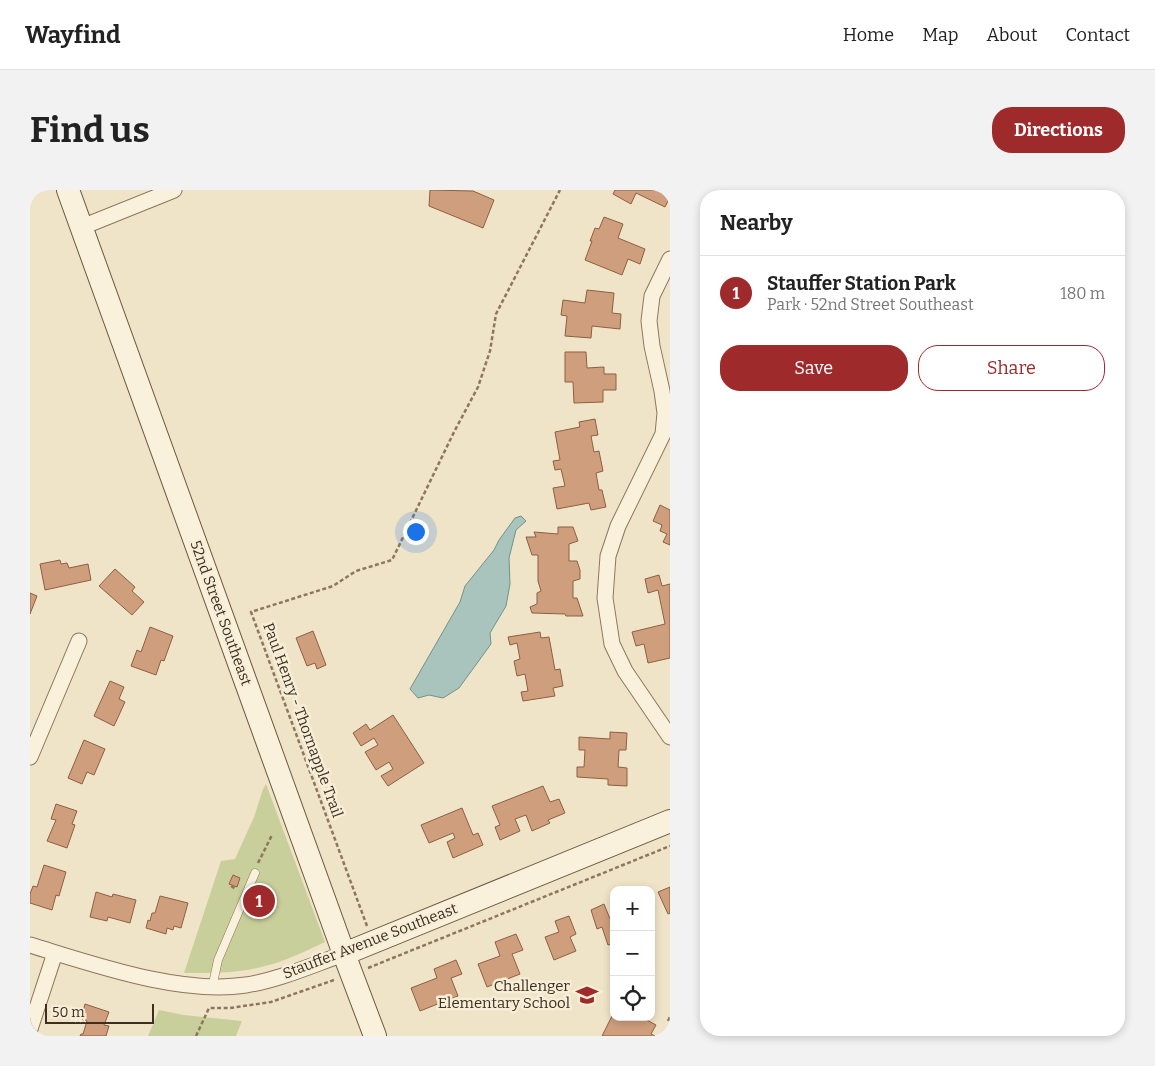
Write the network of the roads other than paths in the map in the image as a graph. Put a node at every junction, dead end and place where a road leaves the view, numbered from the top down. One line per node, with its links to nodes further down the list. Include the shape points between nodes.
1 (68, 190): 3 (main road, 52nd Street Southeast)
2 (174, 190): 3 (street)
3 (82, 227): 12 (main road, 52nd Street Southeast)
4 (670, 259): 6 (street, via 652,296 649,321 665,413 663,434 618,526 608,556 605,598 612,644 625,671)
5 (80, 641): 7 (street)
6 (670, 737)
7 (30, 757)
8 (670, 821): 12 (main road, Stauffer Avenue Southeast, via 373,942)
9 (255, 873): 13 (lane, via 218,960)
10 (30, 945): 11 (street, Stauffer Avenue Southeast)
11 (55, 953): 13 (street, Stauffer Avenue Southeast, via 152,980); 14 (street)
12 (348, 964): 13 (street, Stauffer Avenue Southeast, via 246,985); 15 (main road, 52nd Street Southeast)
13 (212, 988)
14 (30, 1029)
15 (375, 1036)

